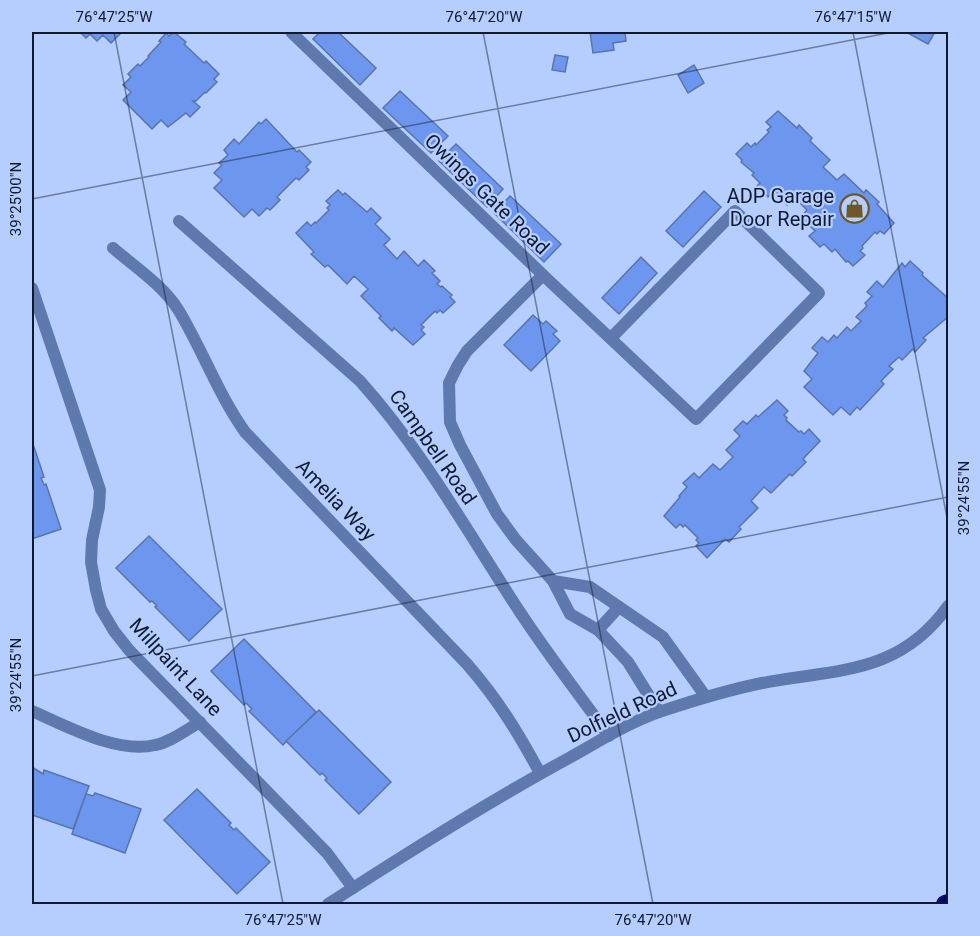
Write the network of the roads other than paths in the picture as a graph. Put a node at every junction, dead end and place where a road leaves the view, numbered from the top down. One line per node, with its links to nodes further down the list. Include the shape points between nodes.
1 (291, 32): 4 (street, Owings Gate Road)
2 (178, 221): 15 (street, Campbell Road, via 360,381 383,406 517,609)
3 (112, 248): 16 (street, Amelia Way, via 155,283 179,310 230,411 245,432 467,664 514,725)
4 (543, 275): 6 (street); 7 (street, Owings Gate Road, via 467,351 449,383 448,400 450,422 497,514)
5 (32, 288): 14 (street, Millpaint Lane, via 100,490 91,562 101,609 129,650)
6 (611, 338): 6 (street, via 696,420 819,292 735,211)
7 (553, 581): 9 (street, via 590,587); 10 (street, Owings Gate Road, via 570,614)
8 (948, 606): 11 (street, Dolfield Road, via 923,634 879,661)
9 (619, 607): 10 (street); 11 (street, via 663,637)
10 (598, 630): 13 (street, Owings Gate Road, via 628,662)
11 (706, 697): 13 (street, Dolfield Road)
12 (32, 711): 14 (street, via 124,746 157,745)
13 (659, 712): 15 (street, Dolfield Road)
14 (200, 722): 17 (street, Millpaint Lane, via 327,853)
15 (609, 736): 16 (street, Dolfield Road)
16 (540, 773): 17 (street, Dolfield Road)
17 (354, 888): 18 (street, Dolfield Road)
18 (328, 904)

